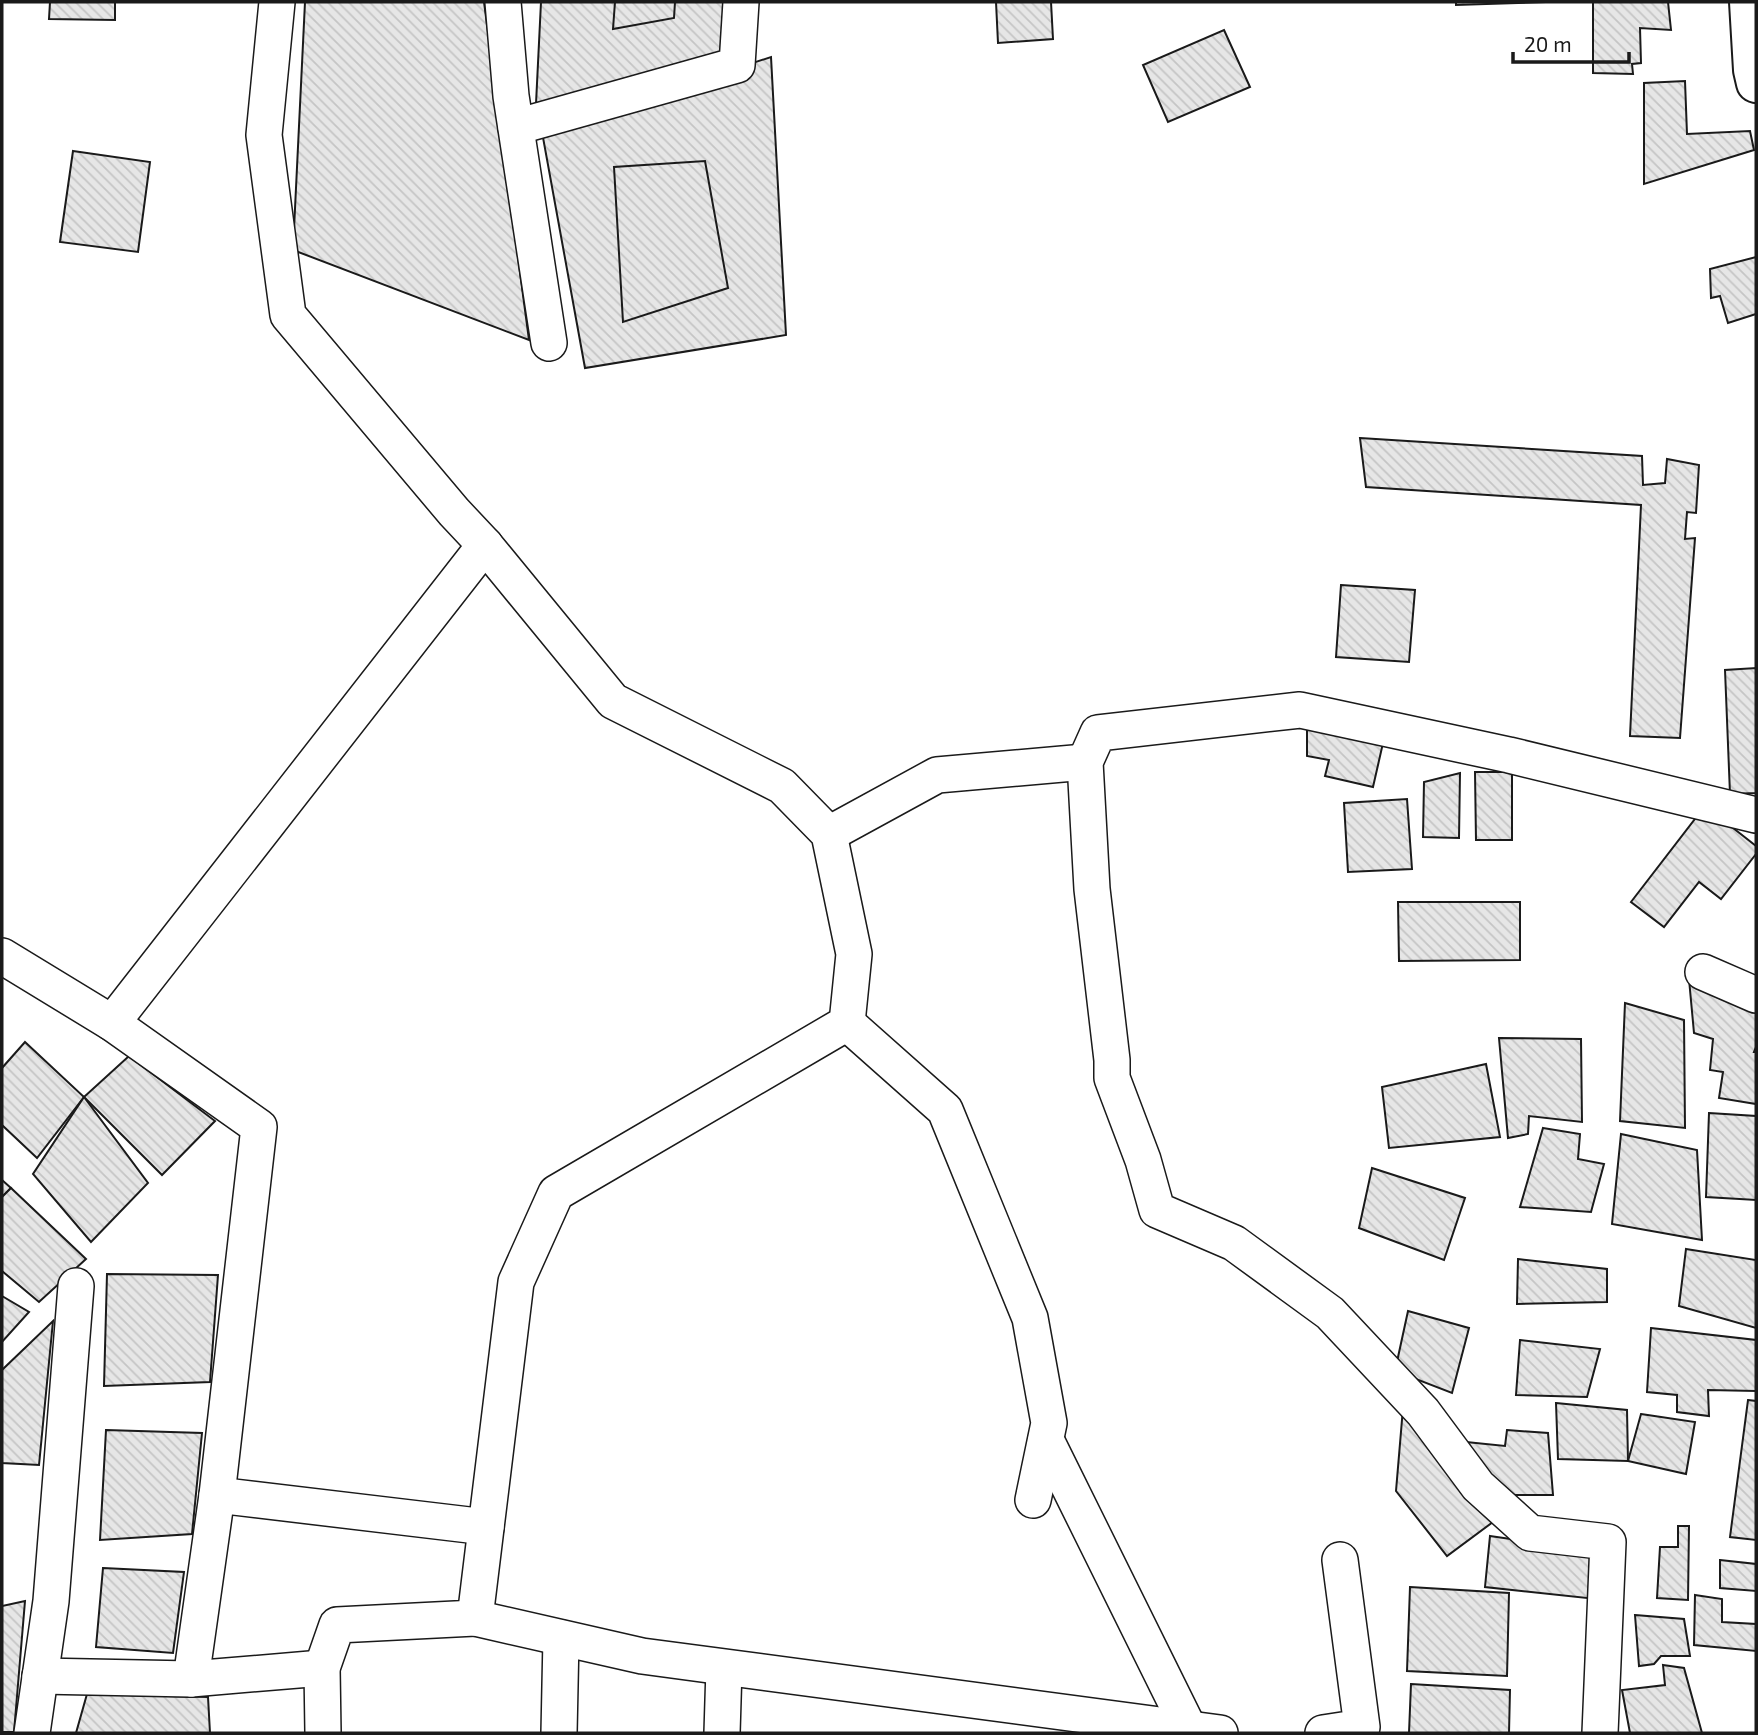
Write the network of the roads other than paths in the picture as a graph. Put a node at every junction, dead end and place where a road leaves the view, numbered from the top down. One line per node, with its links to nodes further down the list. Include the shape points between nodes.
1 (277, 2): 8 (street, via 264,135 288,315)
2 (503, 2): 6 (street)
3 (741, 2): 6 (street, via 737,65)
4 (1749, 2): 5 (street)
5 (1756, 83)
6 (516, 127): 7 (street)
7 (549, 343)
8 (485, 545): 11 (street, via 613,701 782,786); 15 (street)
9 (1085, 762): 10 (street, via 1098,733 1300,710); 11 (street, via 937,775); 36 (street, via 1092,888 1112,1078 1157,1210 1234,1243 1330,1313 1423,1412 1478,1486 1530,1533 1608,1542)
10 (1756, 815)
11 (829, 834): 16 (street, via 854,954)
12 (2, 956): 15 (street)
13 (1703, 972): 14 (street)
14 (1756, 995)
15 (112, 1023): 19 (street, via 259,1127)
16 (847, 1023): 18 (street, via 945,1110 1030,1318 1049,1423); 21 (street, via 556,1194 516,1282)
17 (76, 1286): 27 (street, via 51,1601)
18 (1046, 1440): 20 (street); 30 (street)
19 (217, 1495): 21 (street); 28 (street)
20 (1033, 1500)
21 (486, 1527): 23 (street)
22 (1339, 1560): 35 (street, via 1362,1727)
23 (475, 1618): 24 (street); 25 (street, via 337,1625)
24 (561, 1638): 26 (street); 33 (street)
25 (322, 1668): 28 (street); 32 (street)
26 (724, 1668): 29 (street); 34 (street)
27 (40, 1676): 28 (street); 31 (street)
28 (191, 1679)
29 (1028, 1721): 30 (street)
30 (1205, 1731)
31 (32, 1733)
32 (323, 1733)
33 (559, 1733)
34 (722, 1733)
35 (1323, 1733)
36 (1600, 1733)

